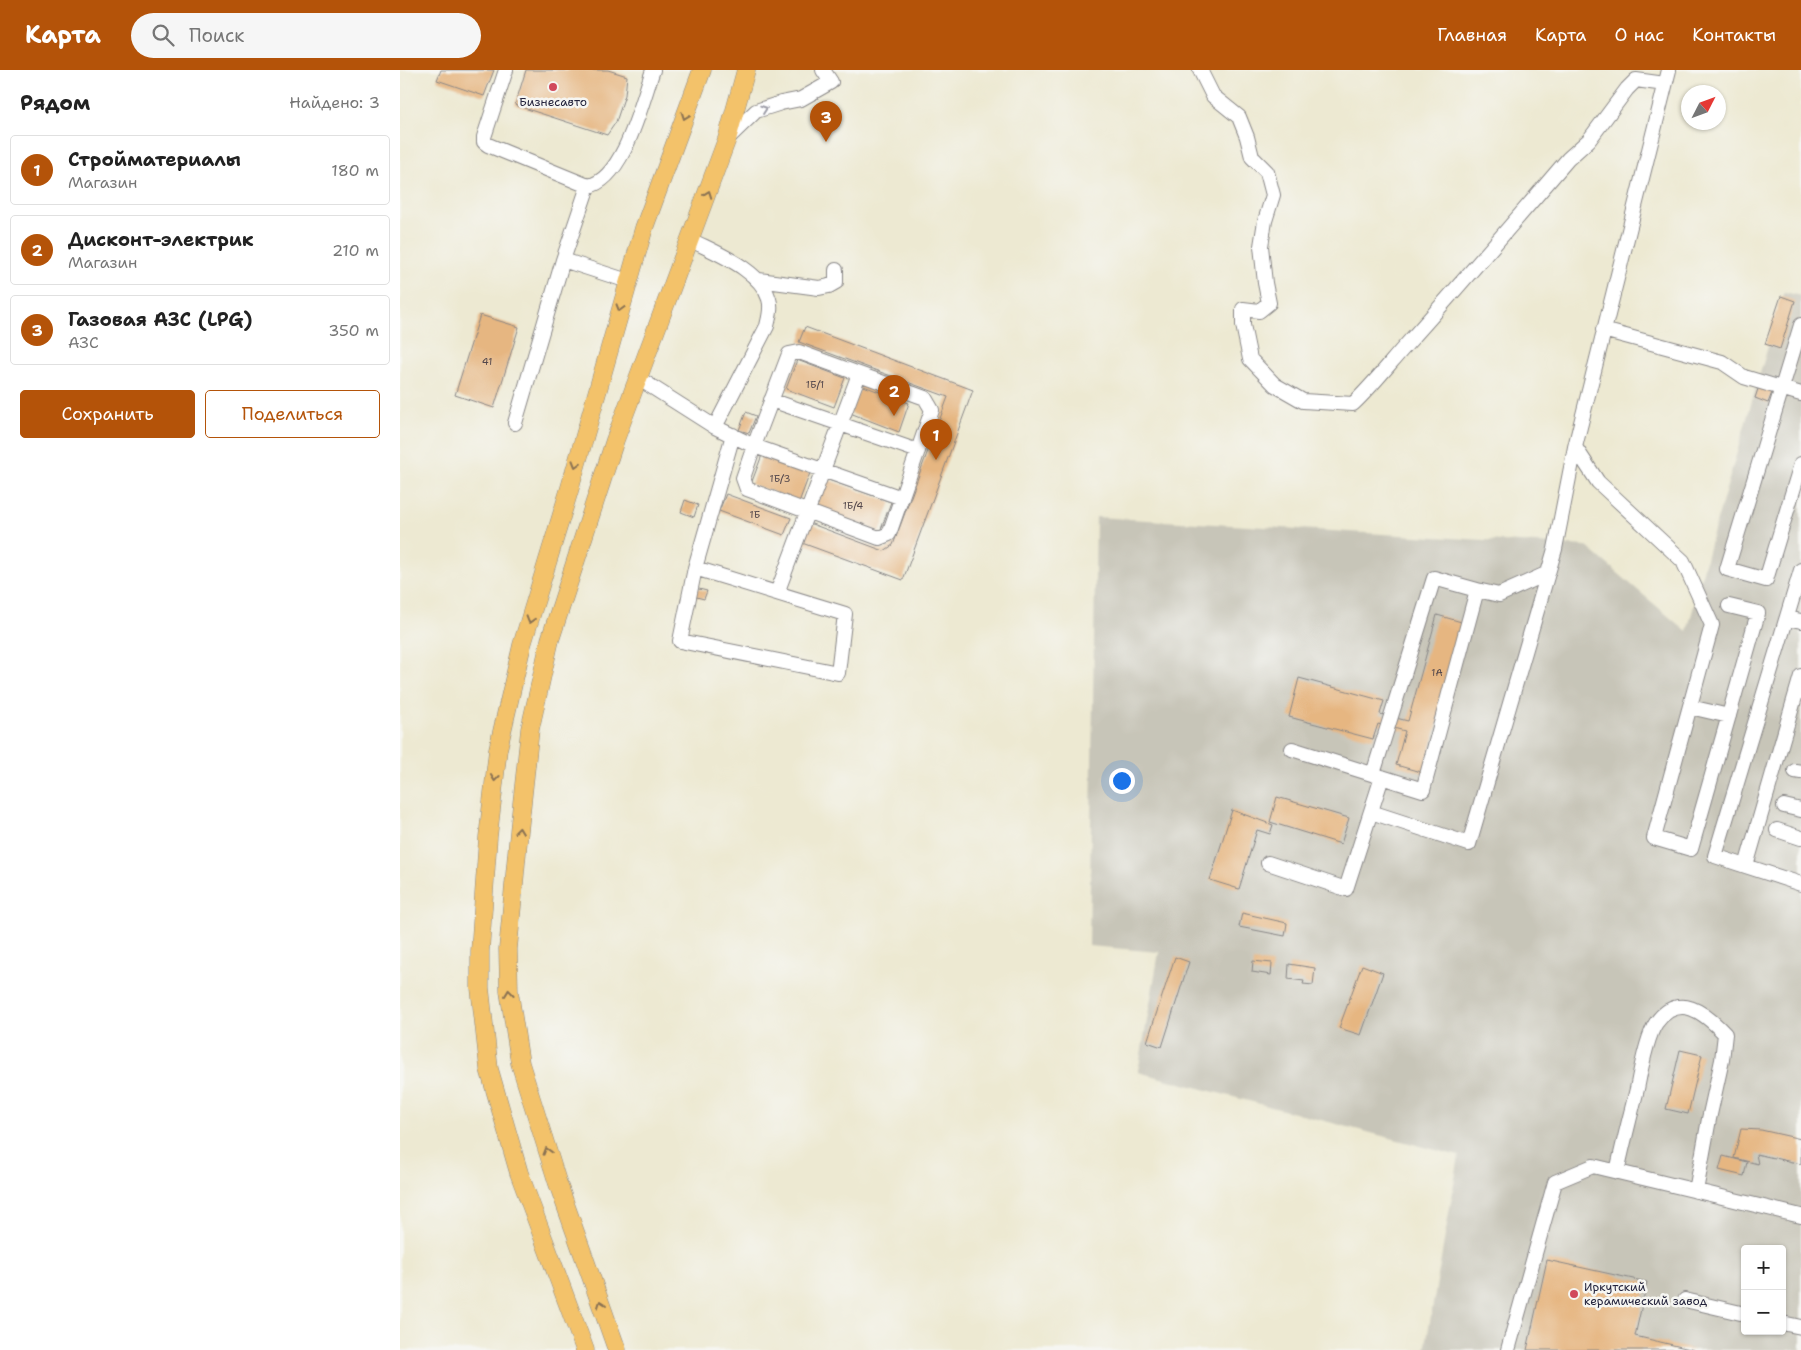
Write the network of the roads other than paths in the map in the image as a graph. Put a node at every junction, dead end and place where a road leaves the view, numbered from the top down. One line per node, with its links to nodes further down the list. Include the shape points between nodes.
1 (506, 70): 10 (street, via 484,142)
2 (653, 70): 10 (street, via 626,148 604,179)
3 (702, 70): 15 (main road, one-way to 15)
4 (746, 70): 9 (main road)
5 (823, 70): 9 (street, one-way to 5, via 756,111 801,99 831,82)
6 (1200, 70): 8 (street, via 1213,96 1239,117 1252,157 1267,172 1273,195 1261,246 1269,303 1259,311 1243,309 1250,359 1275,385 1303,400 1353,404 1373,385 1568,159 1589,140 1631,84 1636,80)
7 (1669, 70): 8 (street)
8 (1665, 84): 17 (street)
9 (727, 139): 11 (main road, one-way to 9)
10 (588, 186): 12 (street)
11 (691, 240): 14 (street, via 744,268); 19 (main road)
12 (563, 260): 15 (street); 23 (street)
13 (836, 270): 14 (street, via 836,282 819,288)
14 (759, 280): 25 (street, via 770,300 767,326)
15 (628, 281): 62 (main road, one-way to 62, via 522,645 498,749 481,922 480,988 489,1070 519,1172)
16 (1801, 325): 20 (street)
17 (1603, 330): 20 (street, via 1722,362 1744,377); 28 (street)
18 (859, 374): 22 (street, via 798,352 789,354); 24 (street); 29 (street, via 925,398 932,410)
19 (638, 378): 25 (street); 63 (main road, one-way to 19, via 557,1181 520,1063 509,991 508,948 530,729 550,640)
20 (1782, 388): 21 (street); 30 (street, via 1727,568 1766,580)
21 (1801, 394)
22 (771, 400): 24 (street); 27 (street)
23 (515, 423)
24 (840, 424): 29 (street); 31 (street)
25 (715, 427): 26 (street)
26 (732, 435): 27 (street); 34 (street)
27 (754, 446): 31 (street); 33 (street, via 743,478 746,489)
28 (1575, 447): 36 (street); 43 (street, via 1598,482 1683,561 1712,625)
29 (918, 451): 32 (street)
30 (1801, 464)
31 (823, 470): 32 (street); 33 (street)
32 (902, 498): 33 (street, via 890,534 879,538)
33 (807, 511): 38 (street)
34 (695, 568): 38 (street); 38 (street, via 680,640 838,673 845,614)
35 (1801, 570): 40 (street)
36 (1548, 573): 37 (street, via 1499,595); 49 (street, via 1468,844)
37 (1477, 590): 46 (street, via 1434,578); 46 (street, via 1423,790)
38 (777, 593)
39 (1728, 606): 44 (street, via 1758,613)
40 (1786, 618): 41 (street); 53 (street, via 1715,856)
41 (1801, 621)
42 (1801, 676): 53 (street)
43 (1690, 707): 44 (street); 44 (street, via 1654,838 1691,849)
44 (1729, 716)
45 (1292, 749): 46 (street)
46 (1377, 776): 49 (street)
47 (1784, 806): 48 (street)
48 (1801, 810)
49 (1372, 812): 52 (street, via 1346,889)
50 (1777, 830): 51 (street)
51 (1801, 838)
52 (1268, 863)
53 (1746, 866): 54 (street)
54 (1801, 884)
55 (1617, 1172): 56 (street); 56 (street, via 1655,1024 1668,1010 1682,1006 1696,1009 1724,1034 1722,1060); 64 (street, via 1593,1166 1555,1182)
56 (1696, 1191): 57 (street)
57 (1801, 1216)
58 (1685, 1300): 59 (street)
59 (1741, 1313)
60 (1786, 1324): 61 (street)
61 (1801, 1328)
62 (585, 1350)
63 (617, 1350)
64 (1508, 1350)

